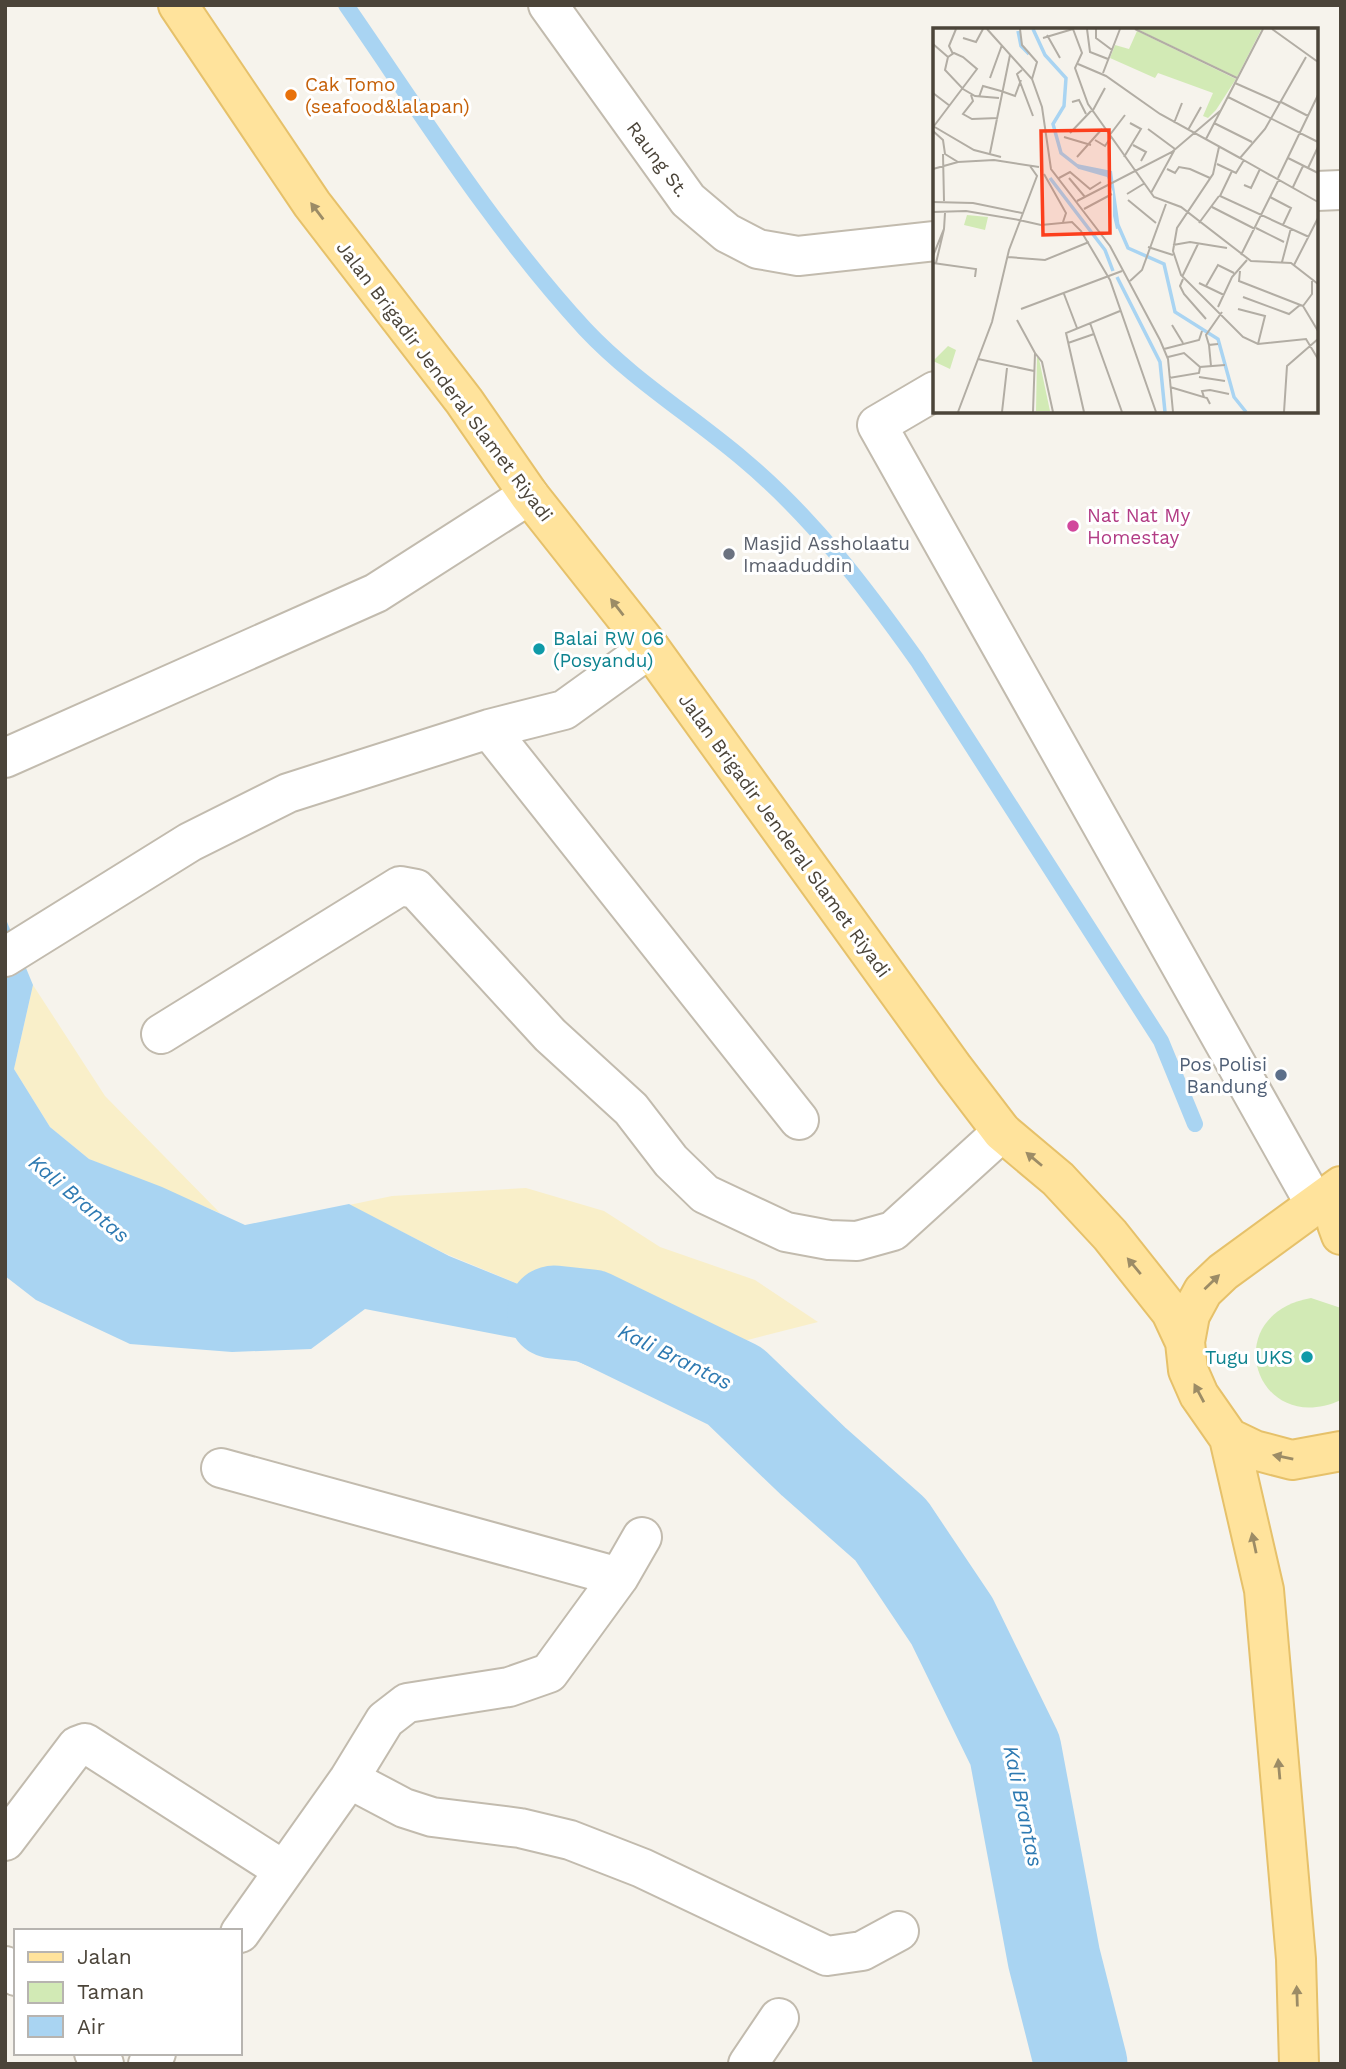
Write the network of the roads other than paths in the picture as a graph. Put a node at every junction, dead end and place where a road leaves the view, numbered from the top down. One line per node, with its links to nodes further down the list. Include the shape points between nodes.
1 (178, 5): 7 (main road, Jalan Brigadir Jenderal Slamet Riyadi, one-way to 1, via 464,401 312,204)
2 (548, 5): 5 (street, Raung St., via 688,200 727,233 758,249 798,256)
3 (1341, 190): 4 (street)
4 (1318, 191)
5 (933, 242)
6 (933, 392): 15 (street, via 877,425)
7 (529, 495): 8 (main road, Jalan Brigadir Jenderal Slamet Riyadi, one-way to 7); 10 (street, via 376,593)
8 (650, 648): 9 (street, via 564,710); 14 (main road, Jalan Brigadir Jenderal Slamet Riyadi)
9 (489, 729): 11 (street, via 288,793 190,842); 13 (street)
10 (5, 758)
11 (5, 957)
12 (161, 1034): 14 (street, via 400,887 416,889 550,1035 631,1109 671,1161 705,1194 786,1232 857,1241 893,1231)
13 (799, 1120)
14 (1002, 1132): 17 (main road, Jalan Brigadir Jenderal Slamet Riyadi, one-way to 14, via 1171,1312 1110,1235 1058,1179)
15 (1332, 1195): 16 (main road); 17 (main road, one-way to 15, via 1190,1315 1203,1291)
16 (1341, 1235)
17 (1185, 1342): 18 (main road, one-way to 17, via 1199,1395 1188,1370)
18 (1228, 1438): 19 (main road, one-way to 18, via 1292,1460); 30 (main road, one-way to 18, via 1296,1959 1264,1590)
19 (1341, 1451)
20 (221, 1468): 22 (street)
21 (642, 1537): 22 (street)
22 (619, 1577): 23 (street, via 549,1673 509,1687 407,1703 385,1720)
23 (349, 1779): 25 (street); 27 (street, via 432,1817 520,1828 570,1840 642,1868 827,1956 862,1951)
24 (5, 1841): 25 (street, via 77,1746 85,1743)
25 (283, 1870): 26 (street)
26 (242, 1930)
27 (899, 1931)
28 (779, 2018): 29 (street)
29 (748, 2064)
30 (1299, 2064)

